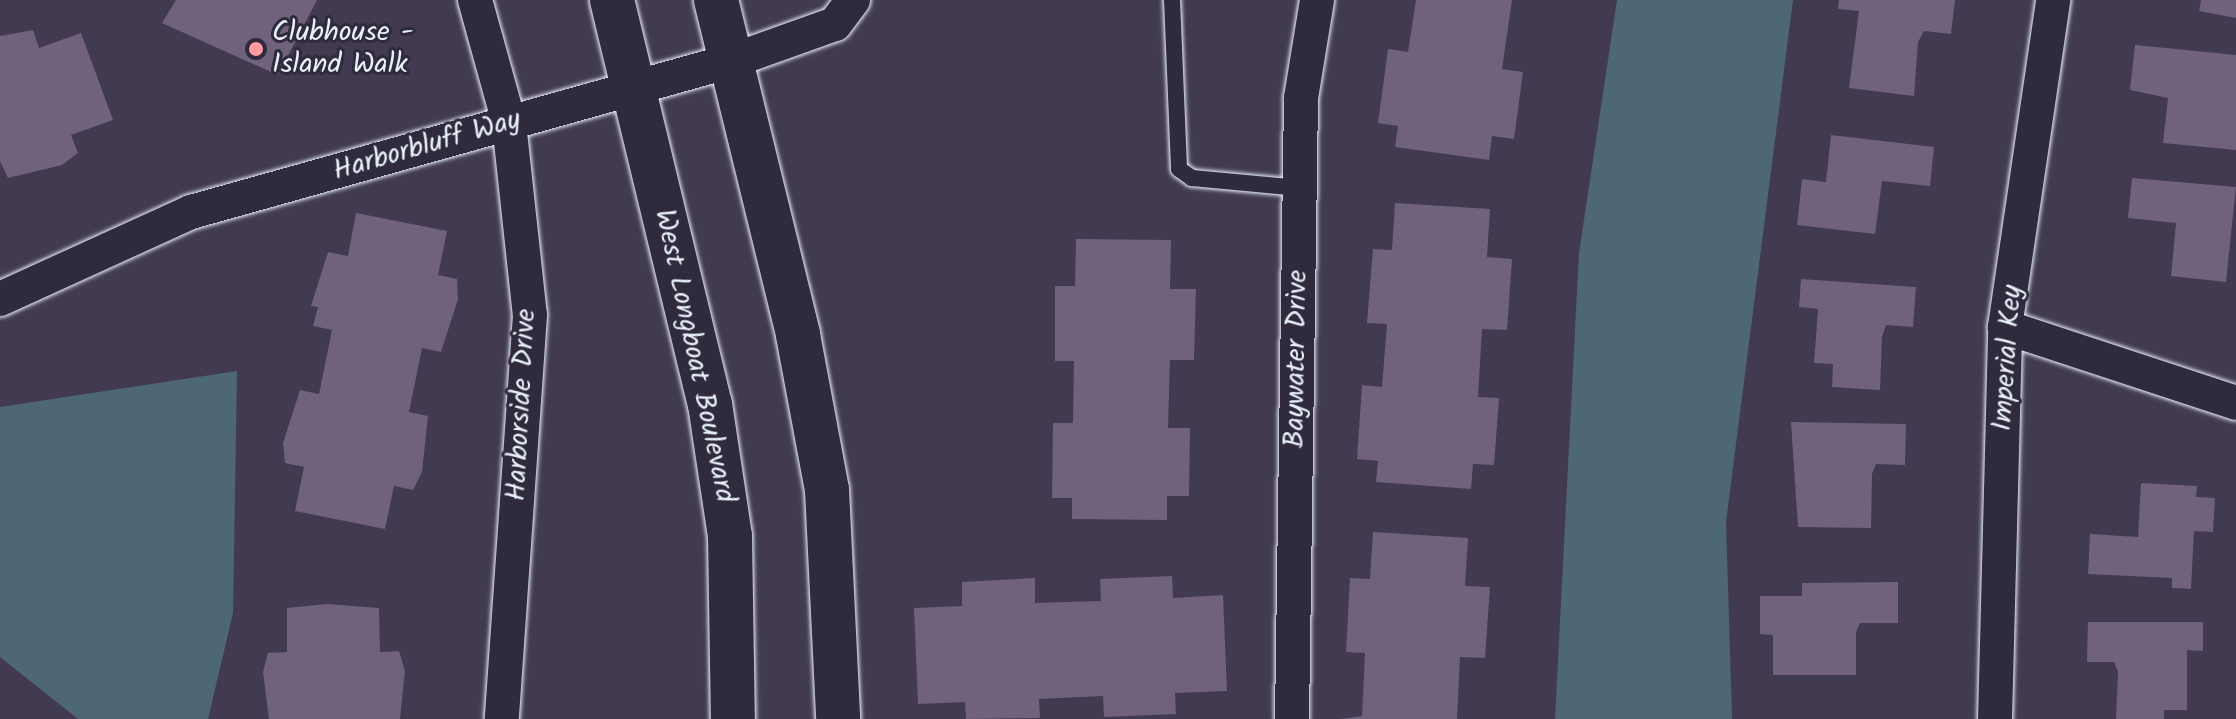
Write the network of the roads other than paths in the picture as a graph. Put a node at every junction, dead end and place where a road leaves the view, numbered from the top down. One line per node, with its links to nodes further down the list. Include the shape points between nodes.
1 (475, 0): 10 (street, Harborside Drive)
2 (612, 0): 9 (street, West Longboat Boulevard)
3 (716, 0): 8 (street)
4 (853, 0): 8 (street, Harborbluff Way, via 835,24)
5 (1172, 0): 11 (lane, via 1179,169 1192,178)
6 (1317, 0): 11 (street, Baywater Drive, via 1301,98)
7 (2053, 0): 13 (street, Imperial Key)
8 (734, 60): 9 (street, Harborbluff Way); 17 (street, via 827,490)
9 (638, 87): 10 (street, Harborbluff Way); 16 (street, West Longboat Boulevard, via 710,404 730,536)
10 (509, 123): 12 (street, Harborbluff Way, via 191,212); 15 (street, Harborside Drive, via 530,315)
11 (1300, 188): 18 (street, Baywater Drive)
12 (0, 299)
13 (2005, 327): 14 (street); 19 (street, Imperial Key)
14 (2236, 403)
15 (502, 719)
16 (733, 719)
17 (838, 719)
18 (1292, 719)
19 (1995, 719)

